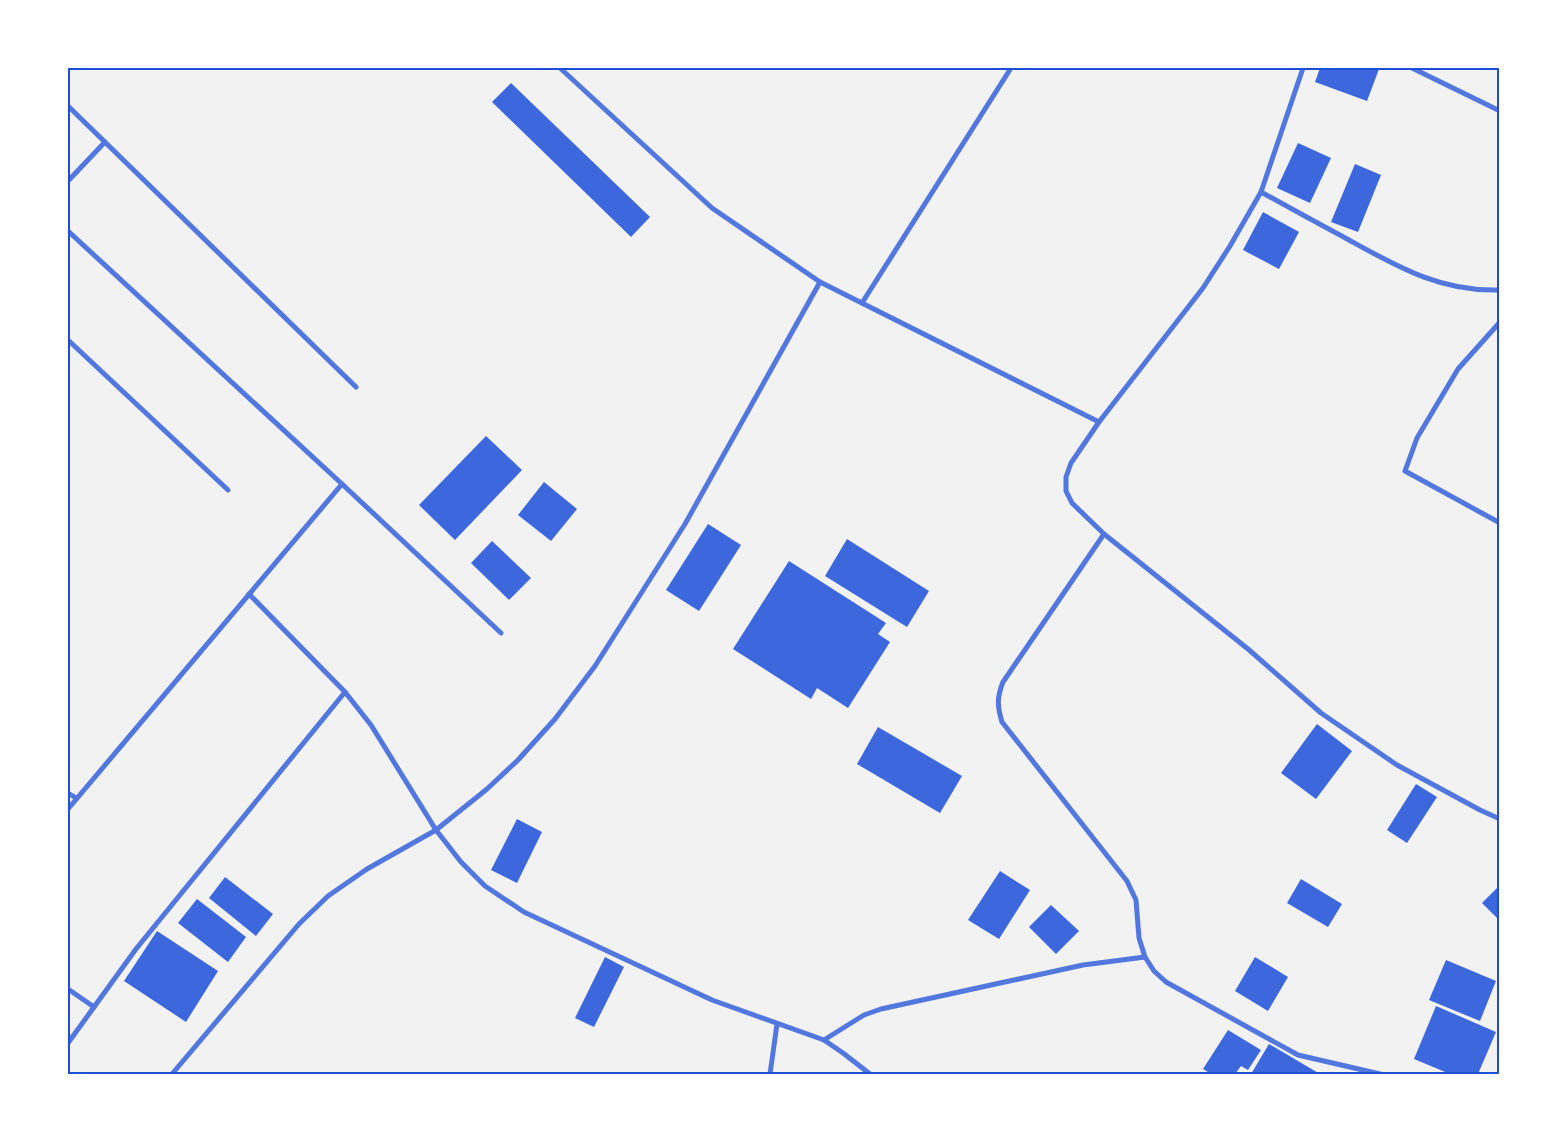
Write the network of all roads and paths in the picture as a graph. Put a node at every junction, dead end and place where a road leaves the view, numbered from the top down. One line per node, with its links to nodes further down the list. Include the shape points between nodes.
1 (560, 68): 11 (street, via 712,208)
2 (1011, 68): 13 (street)
3 (1303, 68): 9 (street)
4 (1412, 68): 6 (street)
5 (68, 106): 7 (street)
6 (1500, 111)
7 (105, 142): 8 (street); 16 (street)
8 (68, 181)
9 (1261, 192): 12 (street, via 1402,269 1449,285 1478,291); 17 (street, via 1202,288)
10 (68, 232): 18 (street)
11 (820, 282): 13 (street); 29 (street, via 686,524 595,666 555,719 518,760)
12 (1500, 290)
13 (862, 302): 17 (street)
14 (1500, 322): 20 (street, via 1458,369 1417,438 1406,471)
15 (68, 340): 19 (street)
16 (356, 388)
17 (1099, 422): 21 (street, via 1071,463 1066,491 1072,503)
18 (342, 484): 22 (street); 23 (street)
19 (228, 490)
20 (1500, 523)
21 (1104, 534): 28 (street, via 1248,650 1321,714 1397,765); 30 (street, via 1003,682 997,708 1002,722 1127,881 1136,900)
22 (249, 594): 24 (street); 26 (street)
23 (501, 633)
24 (345, 692): 29 (street, via 371,725); 32 (street, via 136,949)
25 (68, 793): 26 (street)
26 (76, 798): 27 (street)
27 (68, 809)
28 (1500, 819)
29 (436, 830): 33 (street, via 485,886 524,912 712,1000); 36 (street, via 367,869 328,896 299,924)
30 (1145, 957): 34 (street, via 1083,965 881,1009); 39 (street, via 1166,982 1298,1055)
31 (68, 989): 32 (street)
32 (94, 1007): 35 (street)
33 (777, 1024): 34 (street); 37 (street)
34 (824, 1040): 38 (street)
35 (68, 1043)
36 (172, 1074)
37 (770, 1074)
38 (870, 1074)
39 (1380, 1074)

